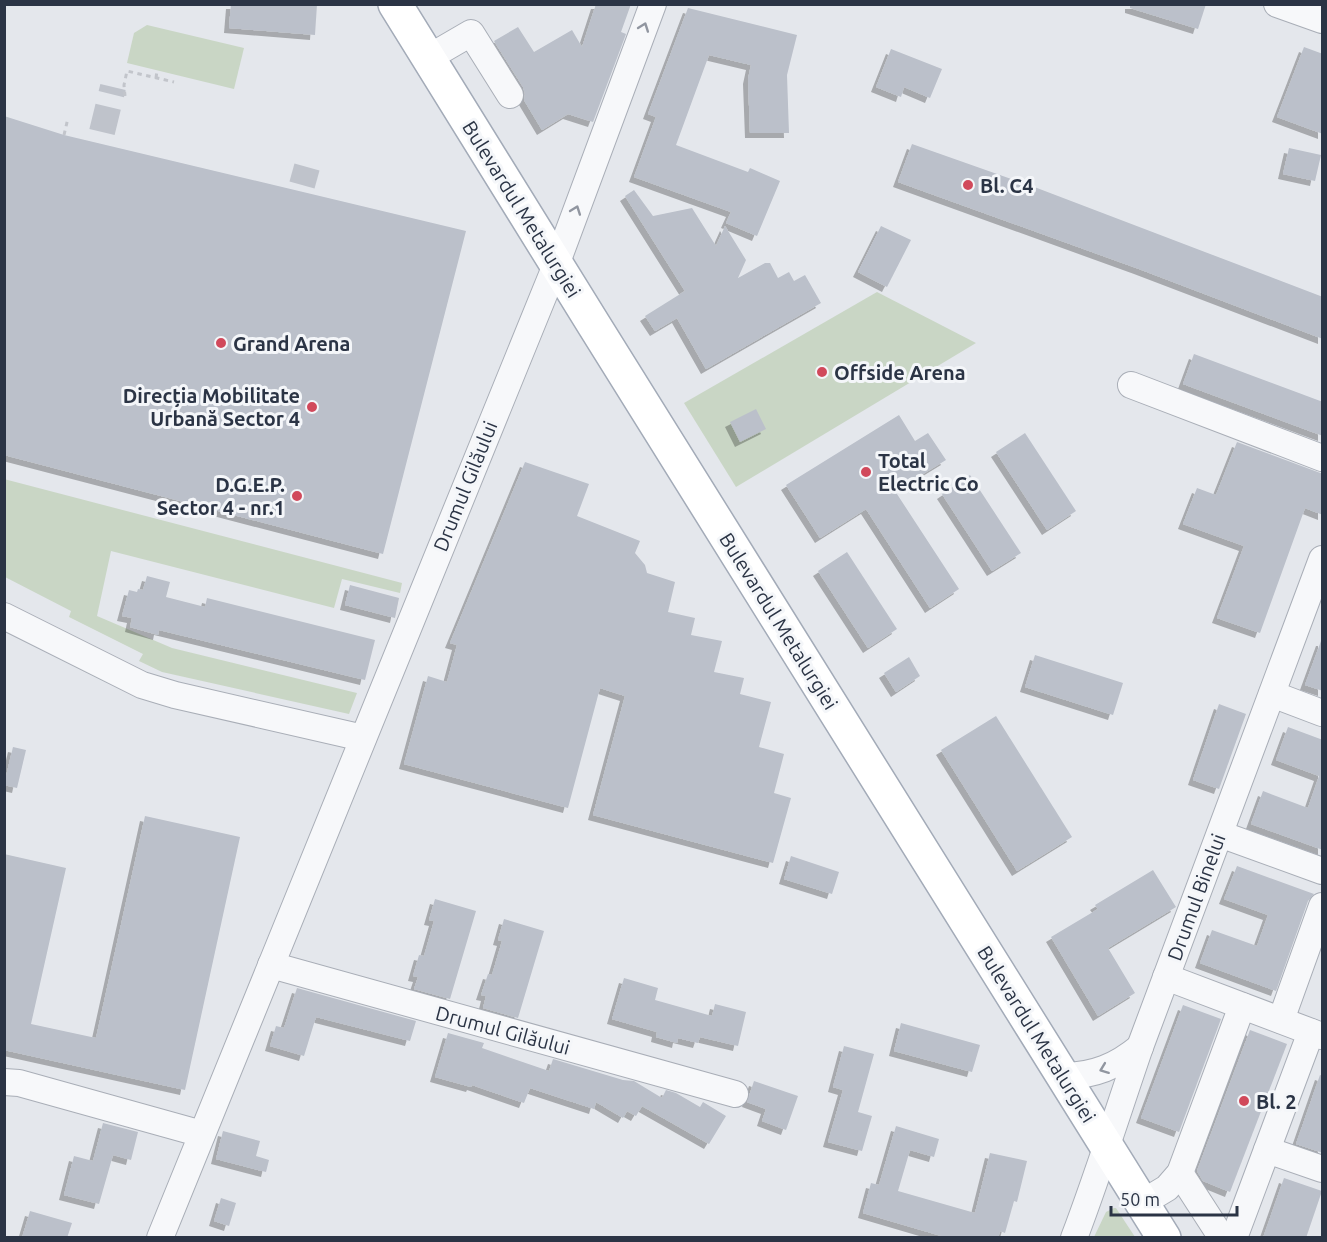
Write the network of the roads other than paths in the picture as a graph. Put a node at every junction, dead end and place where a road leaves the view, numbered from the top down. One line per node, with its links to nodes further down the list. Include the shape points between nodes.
1 (395, 4): 5 (main road, Bulevardul Metalurgiei)
2 (653, 4): 7 (street, Drumul Gilăului, one-way to 2)
3 (1277, 4): 4 (street)
4 (1323, 20)
5 (428, 58): 6 (street, via 471,33); 7 (main road, Bulevardul Metalurgiei)
6 (510, 95)
7 (556, 265): 14 (street, Drumul Gilăului); 24 (main road, Bulevardul Metalurgiei)
8 (1131, 386): 9 (street)
9 (1323, 458)
10 (1323, 559): 12 (street, Drumul Binelui)
11 (4, 616): 14 (street, via 142,685)
12 (1272, 694): 13 (street); 15 (street, Drumul Binelui)
13 (1323, 713)
14 (363, 738): 18 (street, Drumul Gilăului)
15 (1220, 834): 16 (street); 19 (street, Drumul Binelui)
16 (1323, 872)
17 (1323, 906): 21 (street)
18 (271, 965): 26 (street, Drumul Gilăului); 27 (street, Drumul Gilăului)
19 (1166, 977): 20 (street); 23 (street, Drumul Binelui)
20 (1242, 1006): 21 (street); 31 (street)
21 (1281, 1020): 22 (street)
22 (1317, 1034): 29 (street)
23 (1140, 1047): 24 (street, one-way to 24, via 1103,1070); 28 (street, Drumul Binelui)
24 (1063, 1076): 28 (main road, Bulevardul Metalurgiei)
25 (4, 1082): 27 (street)
26 (735, 1094)
27 (202, 1134): 33 (street, Drumul Gilăului)
28 (1108, 1147): 32 (main road, Bulevardul Metalurgiei); 34 (street, Drumul Binelui)
29 (1267, 1150): 30 (street); 37 (street)
30 (1323, 1169)
31 (1180, 1173): 32 (street, via 1167,1188); 36 (street)
32 (1142, 1203): 35 (main road, Bulevardul Metalurgiei)
33 (160, 1238)
34 (1074, 1238)
35 (1164, 1238)
36 (1222, 1238)
37 (1234, 1238)

